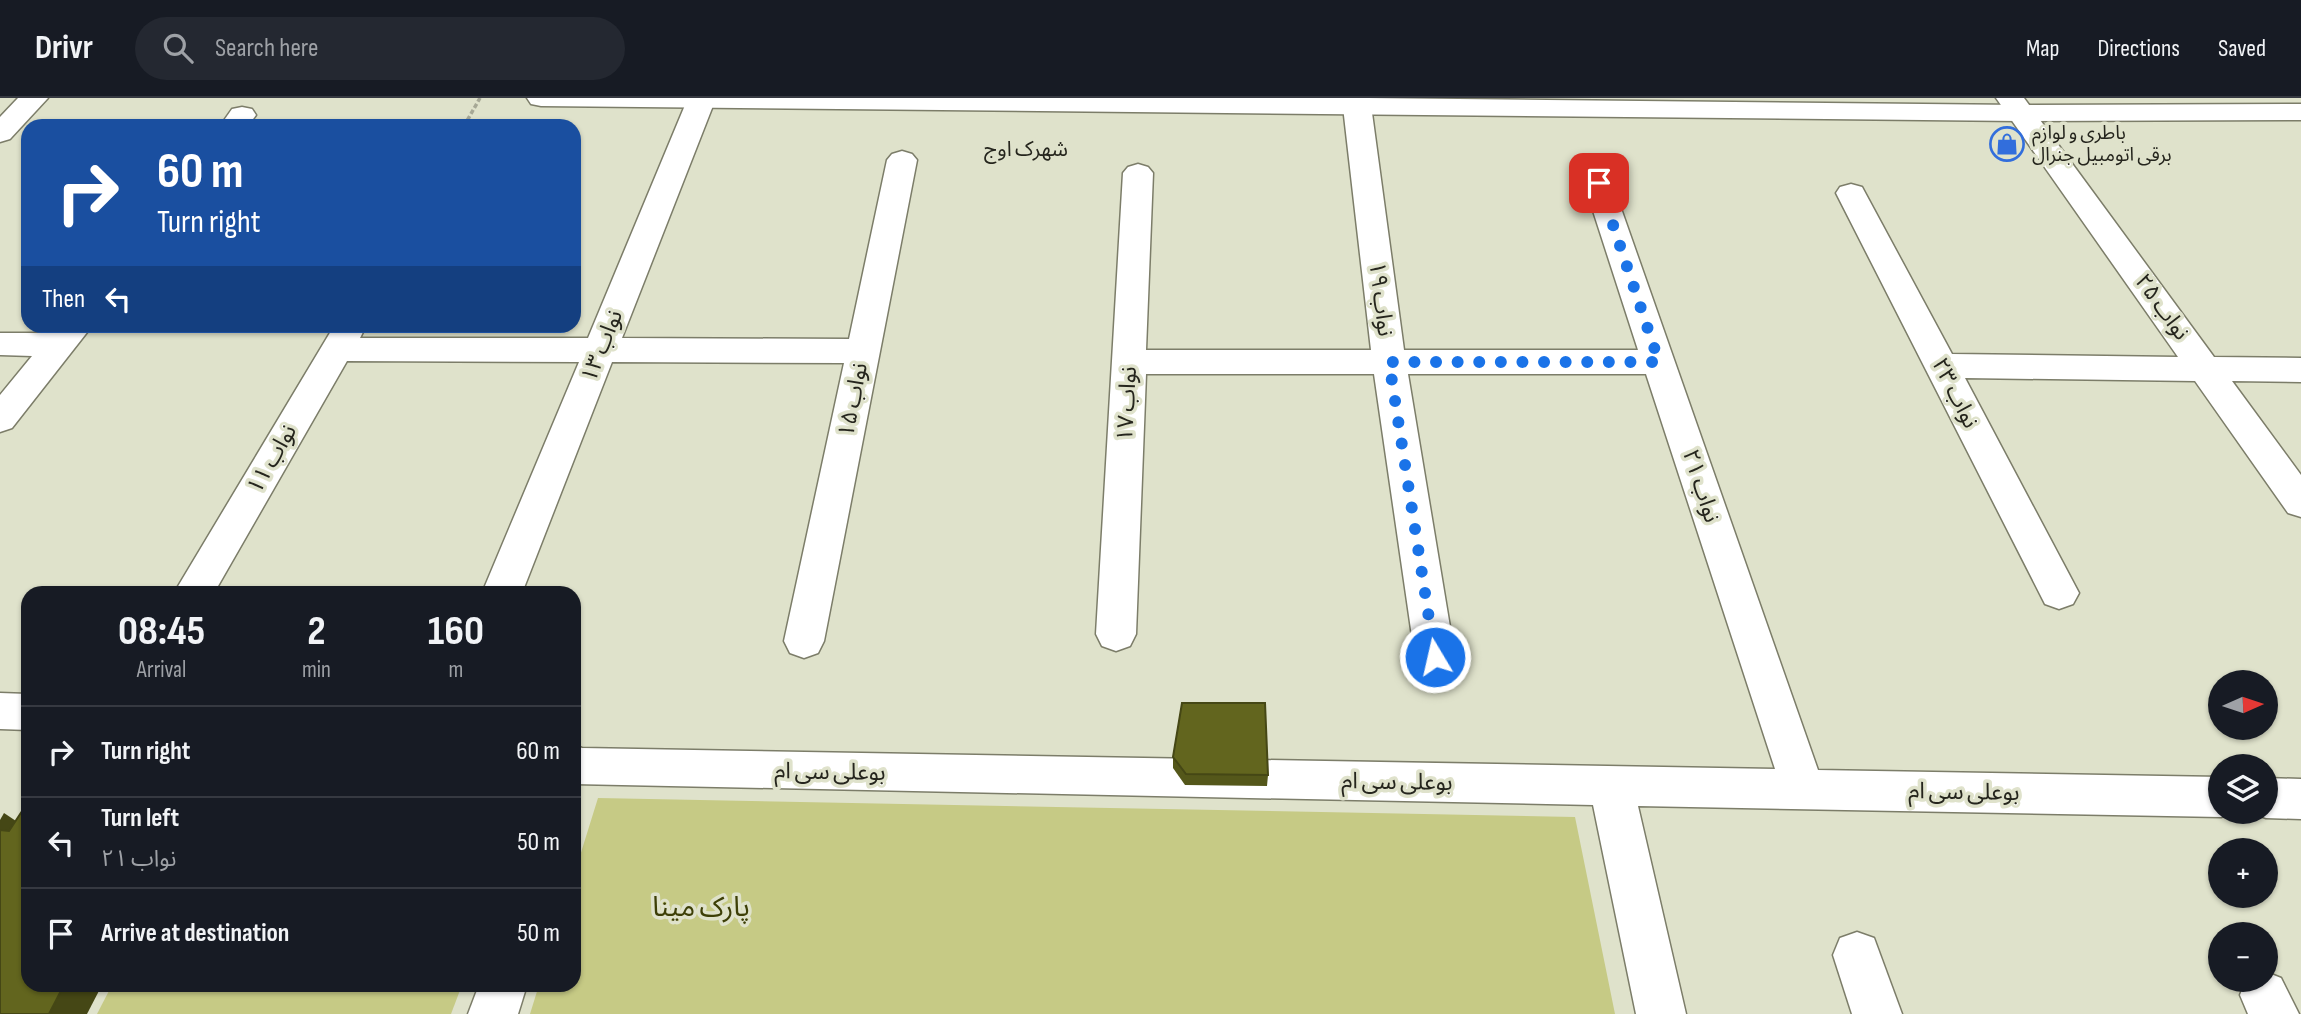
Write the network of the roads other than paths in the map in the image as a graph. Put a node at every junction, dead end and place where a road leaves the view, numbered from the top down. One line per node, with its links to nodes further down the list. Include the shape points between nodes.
1 (34, 98): 7 (street)
2 (541, 98): 3 (street)
3 (702, 99): 4 (street); 15 (street, نواب ۱۳)
4 (1356, 102): 5 (street); 18 (street, نواب ۱۹)
5 (2015, 106): 6 (street); 21 (street, نواب ۲۵)
6 (2301, 112)
7 (0, 133)
8 (902, 160): 16 (street, نواب ۱۵)
9 (1138, 173): 17 (street, نواب ۱۷)
10 (1599, 183): 19 (street, نواب ۲۱)
11 (1851, 193): 20 (street, نواب ۲۳)
12 (67, 335): 14 (street); 23 (street)
13 (344, 337): 15 (street); 25 (street, نواب ۱۱)
14 (0, 345)
15 (600, 350): 16 (street); 26 (street, نواب ۱۳)
16 (863, 351): 29 (street, نواب ۱۵)
17 (1129, 362): 18 (street); 28 (street, نواب ۱۷)
18 (1389, 362): 19 (street); 30 (street, نواب ۱۹)
19 (1659, 362): 35 (street, نواب ۲۱)
20 (1941, 366): 21 (street); 27 (street, نواب ۲۳)
21 (2207, 369): 22 (street); 24 (street, نواب ۲۵)
22 (2301, 370)
23 (0, 419)
24 (2301, 503)
25 (198, 586)
26 (505, 586)
27 (2059, 593)
28 (1116, 634)
29 (804, 640)
30 (1435, 657)
31 (0, 711): 32 (street)
32 (21, 712)
33 (581, 771): 34 (street, بوعلی سی ام)
34 (1611, 786): 35 (street, بوعلی سی ام); 42 (street)
35 (1802, 789): 36 (street, بوعلی سی ام)
36 (2208, 797)
37 (2278, 798): 38 (street)
38 (2301, 799)
39 (1857, 955): 43 (street)
40 (501, 992): 41 (street)
41 (493, 1014)
42 (1661, 1014)
43 (1877, 1014)

